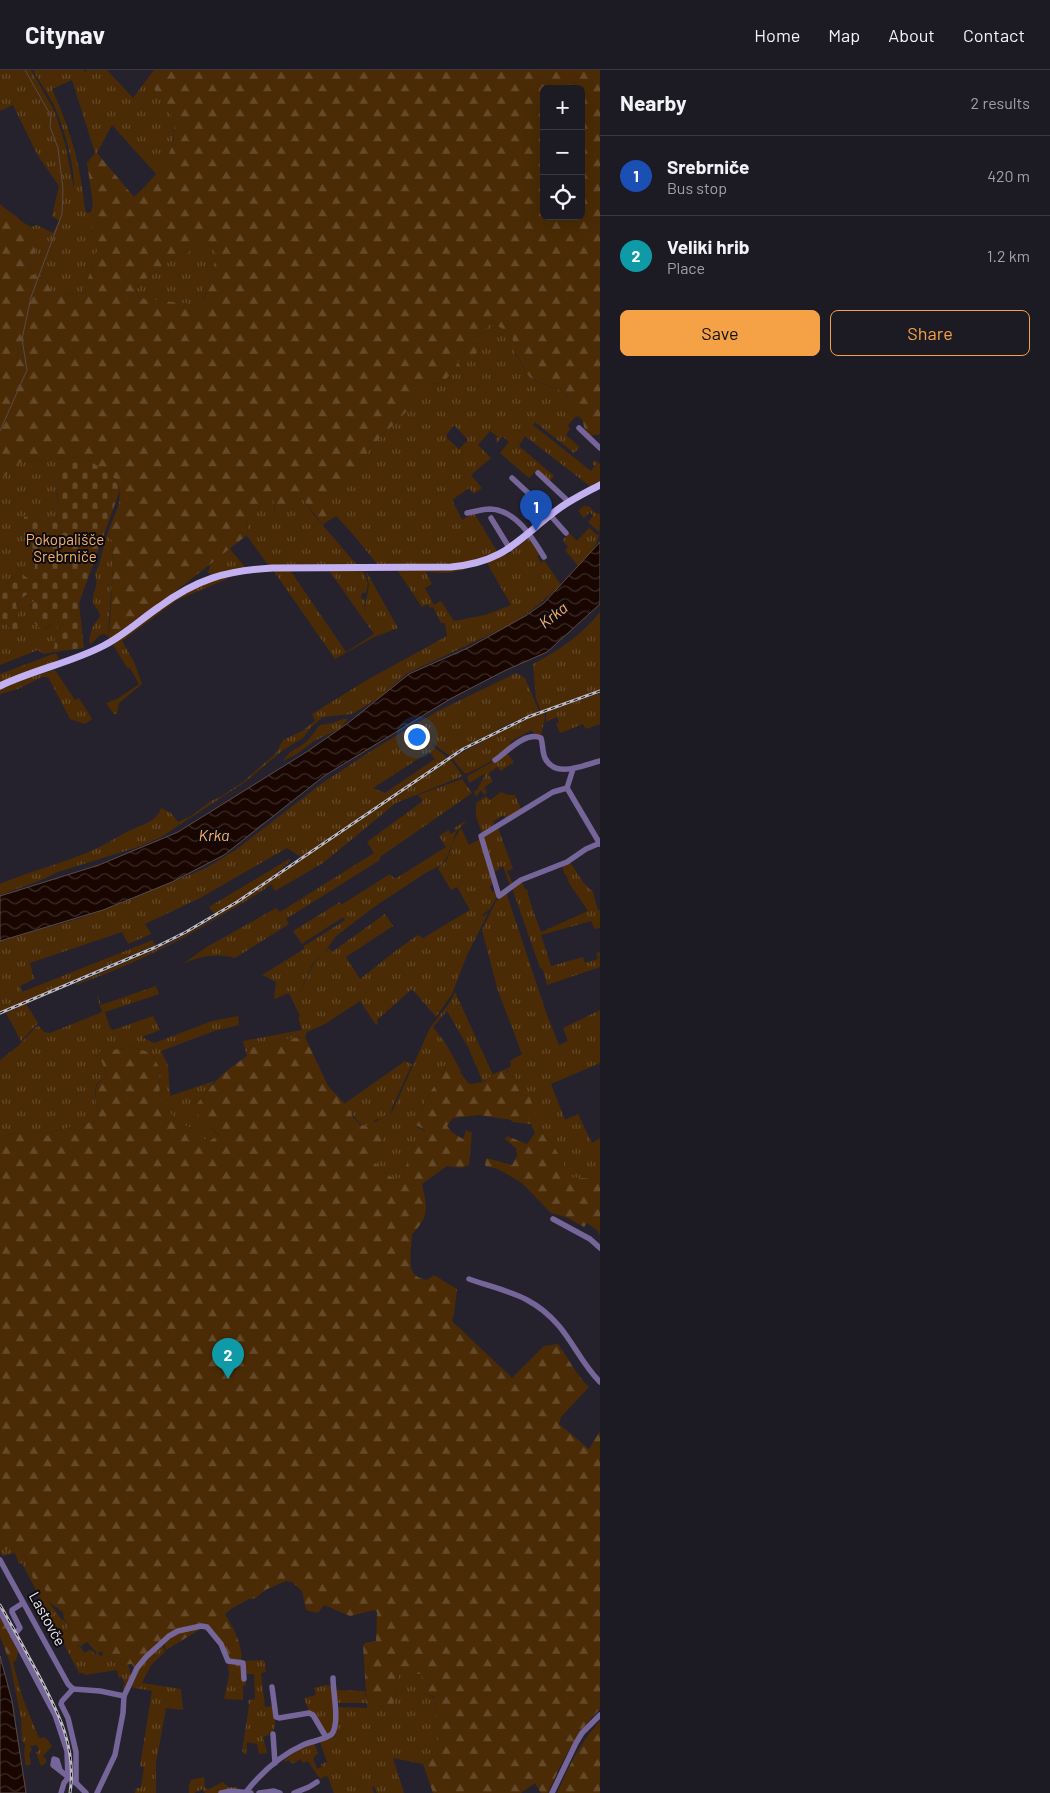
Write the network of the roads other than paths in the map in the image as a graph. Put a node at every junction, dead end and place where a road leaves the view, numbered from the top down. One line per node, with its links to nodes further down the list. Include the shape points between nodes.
1 (579, 428): 2 (street)
2 (600, 448)
3 (538, 473): 6 (street)
4 (512, 478): 8 (street)
5 (600, 485): 6 (main road)
6 (569, 502): 8 (main road)
7 (467, 513): 10 (street, via 490,509 506,512)
8 (551, 515): 10 (main road); 11 (street)
9 (491, 518): 12 (street)
10 (530, 533): 12 (main road); 13 (street)
11 (566, 533)
12 (510, 549): 14 (main road, via 468,566 272,568 243,570 209,578 177,594 104,646)
13 (544, 557)
14 (0, 686)
15 (496, 760): 17 (street, via 522,740 538,736 550,765)
16 (600, 760): 17 (street)
17 (573, 769): 18 (street)
18 (567, 788): 19 (street); 19 (street, via 546,795 481,836 499,896 521,880 567,862)
19 (600, 844)
20 (553, 1219): 21 (street)
21 (600, 1248)
22 (469, 1279): 23 (street, via 516,1294 546,1313)
23 (600, 1382)
24 (0, 1560): 25 (street, Lastovče)
25 (23, 1603): 27 (street, via 12,1610 20,1628); 31 (street, Lastovče)
26 (0, 1612): 27 (street)
27 (13, 1636): 38 (street, via 55,1715 67,1752)
28 (333, 1678): 35 (street, via 335,1730)
29 (244, 1679): 32 (street, via 243,1663 228,1661 221,1644 207,1627 201,1626 178,1631 162,1642 137,1668)
30 (272, 1687): 35 (street, via 276,1717 309,1713)
31 (73, 1689): 32 (street); 40 (street, via 61,1704 68,1718 76,1752)
32 (124, 1696): 44 (street, via 115,1755)
33 (600, 1715): 49 (street, via 576,1743)
34 (273, 1734): 36 (street)
35 (326, 1737): 36 (street, via 301,1746)
36 (275, 1763): 41 (street, via 256,1779)
37 (60, 1770): 38 (street)
38 (68, 1778): 40 (street); 42 (street)
39 (317, 1782): 48 (street)
40 (76, 1783): 43 (street)
41 (248, 1792): 45 (street, via 231,1790)
42 (61, 1793)
43 (86, 1793)
44 (97, 1793)
45 (221, 1793)
46 (259, 1793): 47 (street)
47 (280, 1793)
48 (294, 1793)
49 (552, 1793)

